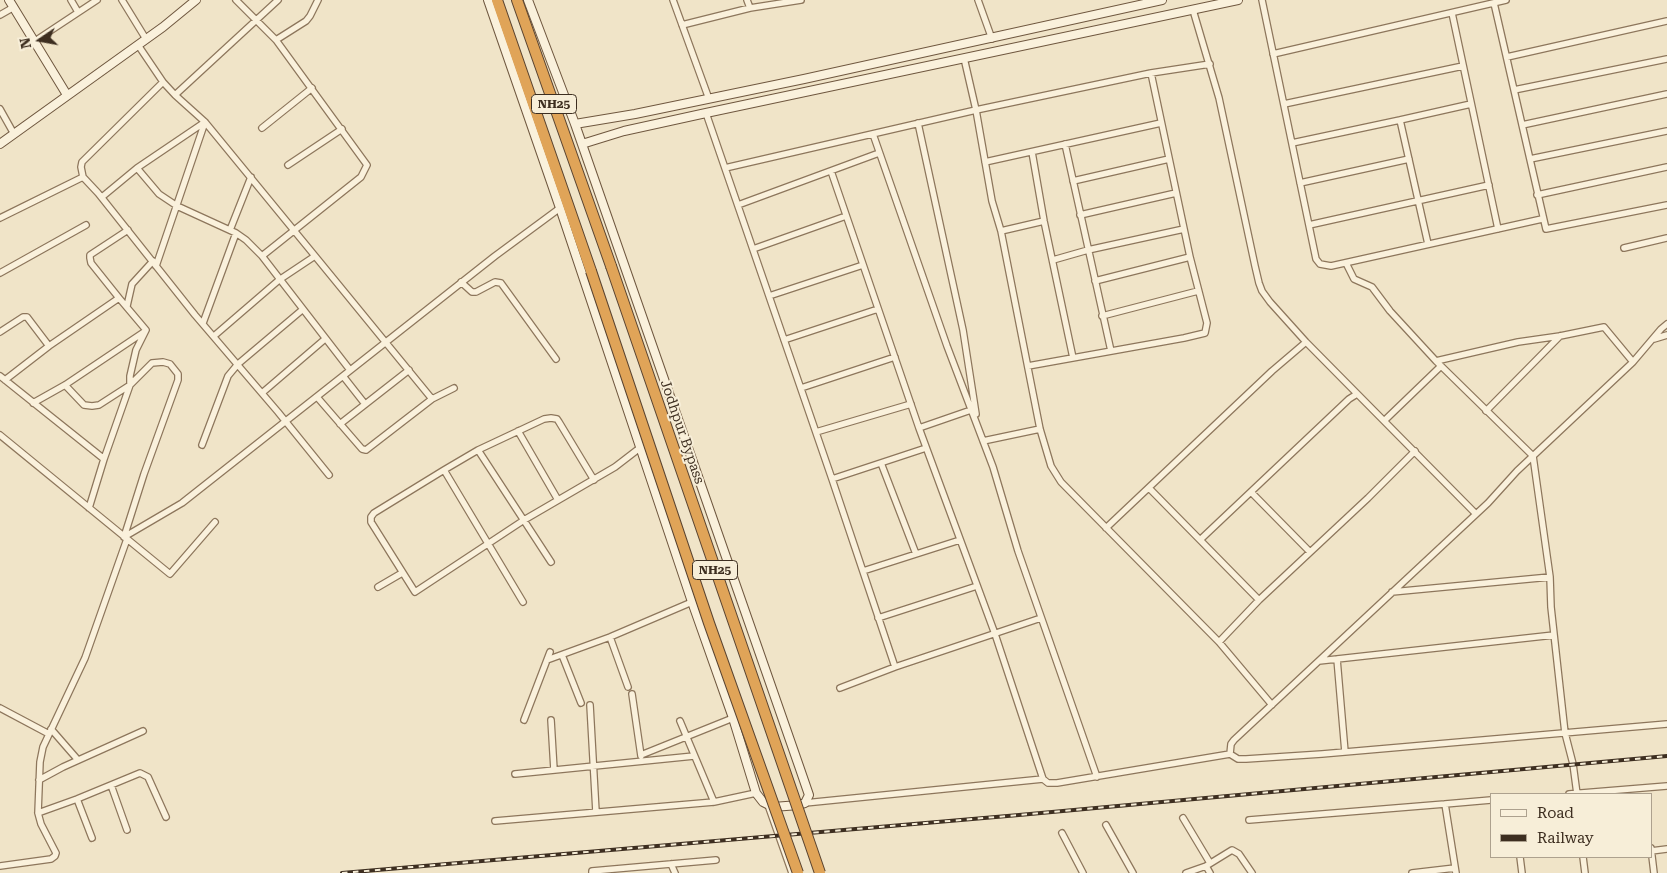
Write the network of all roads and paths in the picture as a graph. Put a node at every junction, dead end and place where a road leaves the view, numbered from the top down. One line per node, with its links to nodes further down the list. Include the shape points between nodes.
1 (70, 0): 25 (street)
2 (97, 0): 25 (street)
3 (122, 0): 32 (street)
4 (196, 0): 32 (street)
5 (236, 0): 28 (street)
6 (278, 0): 28 (street)
7 (318, 0): 34 (street, via 306,22)
8 (488, 0): 93 (street)
9 (497, 0): 290 (highway, bridge, via 709,623)
10 (517, 0): 291 (highway, Jodhpur Bypass / NH25, bridge)
11 (528, 0): 59 (street)
12 (672, 0): 30 (street)
13 (747, 0): 23 (street)
14 (801, 0): 21 (street)
15 (978, 0): 33 (street)
16 (1162, 0): 33 (street)
17 (1238, 0): 24 (street)
18 (1262, 0): 36 (street)
19 (1506, 0): 22 (street)
20 (13, 2): 27 (street); 31 (street); 46 (street)
21 (781, 2): 23 (street)
22 (1494, 3): 26 (street); 37 (street)
23 (750, 8): 30 (street)
24 (1193, 10): 38 (street); 40 (street)
25 (78, 12): 31 (street)
26 (1452, 13): 36 (street); 41 (street)
27 (0, 15)
28 (256, 20): 34 (street); 48 (street)
29 (1667, 21): 37 (street)
30 (682, 25): 49 (street)
31 (38, 38): 46 (street)
32 (146, 39): 35 (street)
33 (992, 39): 49 (street)
34 (276, 40): 44 (street)
35 (138, 45): 43 (street); 46 (street)
36 (1273, 54): 50 (street)
37 (1507, 57): 45 (street)
38 (964, 58): 53 (street); 54 (street)
39 (1667, 59): 45 (street)
40 (1210, 64): 42 (street); 141 (street, via 1258,283 1270,302)
41 (1463, 66): 50 (street); 51 (street)
42 (1151, 73): 53 (street); 58 (street)
43 (163, 82): 48 (street); 81 (street, via 82,162)
44 (312, 88): 61 (street); 62 (street)
45 (1514, 90): 60 (street)
46 (69, 94): 64 (street)
47 (1667, 94): 60 (street)
48 (175, 95): 56 (street)
49 (709, 99): 59 (street)
50 (1284, 104): 66 (street)
51 (1471, 104): 55 (street); 85 (street)
52 (0, 109): 64 (street)
53 (976, 110): 57 (street); 75 (street)
54 (706, 113): 68 (street); 79 (street)
55 (1400, 120): 66 (street); 73 (street)
56 (205, 122): 78 (street); 82 (street); 92 (street)
57 (918, 123): 65 (street); 172 (street, via 963,330)
58 (1161, 123): 69 (street); 72 (street)
59 (575, 124): 68 (street)
60 (1522, 125): 74 (street)
61 (262, 128)
62 (342, 129): 76 (street); 101 (street, via 366,168 361,177)
63 (1667, 131): 74 (street)
64 (14, 134): 67 (street)
65 (873, 134): 71 (street); 79 (street)
66 (1292, 143): 84 (street)
67 (0, 144)
68 (582, 144): 263 (street, via 809,795)
69 (1065, 144): 70 (street); 83 (street)
70 (1032, 152): 75 (street); 98 (street)
71 (879, 153): 80 (street); 167 (street)
72 (1169, 159): 83 (street); 86 (street)
73 (1409, 159): 84 (street); 89 (street)
74 (1530, 160): 87 (street)
75 (985, 162): 106 (street)
76 (288, 165)
77 (1667, 167): 87 (street)
78 (137, 168): 88 (street); 92 (street, via 159,194)
79 (725, 168): 90 (street)
80 (831, 171): 90 (street); 95 (street)
81 (83, 177): 88 (street); 96 (street)
82 (251, 177): 101 (street); 105 (street)
83 (1073, 181): 94 (street)
84 (1300, 183): 100 (street)
85 (1489, 185): 89 (street); 103 (street)
86 (1176, 193): 94 (street); 102 (street)
87 (1537, 195): 97 (street)
88 (102, 197): 104 (street)
89 (1418, 201): 100 (street); 108 (street)
90 (738, 205): 110 (street)
91 (1667, 205): 97 (street, via 1548,230)
92 (177, 206): 105 (street); 117 (street)
93 (560, 208): 122 (street); 180 (street)
94 (1080, 215): 111 (street)
95 (846, 216): 110 (street); 118 (street)
96 (0, 218)
97 (1542, 219): 103 (street)
98 (1044, 221): 106 (street); 115 (street)
99 (86, 225): 119 (street)
100 (1309, 225): 116 (street, via 1320,264)
101 (294, 229): 112 (street); 113 (street)
102 (1184, 229): 111 (street); 114 (street)
103 (1498, 229): 108 (street)
104 (128, 230): 117 (street); 125 (street, via 90,255 91,263)
105 (233, 231): 112 (street); 130 (street)
106 (1001, 232): 150 (street)
107 (1667, 238): 109 (street)
108 (1428, 244): 116 (street)
109 (1624, 248)
110 (753, 249): 124 (street)
111 (1088, 250): 115 (street); 121 (street)
112 (262, 256): 120 (street)
113 (315, 256): 120 (street); 140 (street)
114 (1190, 258): 121 (street); 123 (street)
115 (1053, 260): 145 (street)
116 (1346, 263): 147 (street, via 1354,279 1372,287)
117 (155, 264): 126 (street, via 132,284); 130 (street)
118 (863, 264): 124 (street); 127 (street)
119 (0, 273)
120 (279, 280): 128 (street); 135 (street)
121 (1095, 281): 129 (street)
122 (461, 282): 140 (street); 146 (street, via 472,292 495,282 501,283)
123 (1198, 291): 129 (street); 143 (street, via 1207,323 1205,333)
124 (769, 296): 138 (street)
125 (120, 298): 126 (street); 142 (street)
126 (127, 306): 132 (street)
127 (878, 309): 138 (street); 144 (street)
128 (302, 310): 137 (street); 149 (street)
129 (1102, 316): 143 (street)
130 (202, 323): 135 (street)
131 (1667, 324): 139 (street)
132 (146, 330): 156 (street); 157 (street, via 136,350)
133 (0, 332): 142 (street, via 27,317)
134 (1667, 335): 139 (street)
135 (214, 336): 149 (street)
136 (1560, 336): 147 (street); 148 (street, via 1604,327); 168 (street)
137 (325, 339): 152 (street); 160 (street)
138 (784, 340): 159 (street)
139 (1652, 340): 148 (street)
140 (386, 342): 152 (street); 153 (street)
141 (1306, 342): 161 (street); 191 (street)
142 (49, 346): 155 (street)
143 (1111, 351): 145 (street)
144 (894, 357): 159 (street); 166 (street)
145 (1073, 358): 150 (street)
146 (556, 359)
147 (1436, 361): 151 (street)
148 (1633, 362): 184 (street)
149 (238, 364): 160 (street); 179 (street, via 222,387)
150 (1028, 366): 174 (street)
151 (1441, 366): 168 (street); 169 (street)
152 (350, 370): 154 (street)
153 (409, 370): 163 (street); 165 (street)
154 (343, 376): 162 (street); 165 (street)
155 (2, 378): 164 (street)
156 (65, 385): 157 (street, via 84,405 92,406 99,405); 164 (street)
157 (130, 385): 185 (street); 199 (street, via 158,362 170,364 178,374)
158 (454, 388): 163 (street)
159 (801, 388): 176 (street)
160 (262, 393): 170 (street)
161 (1357, 394): 169 (street); 192 (street)
162 (317, 397): 170 (street); 171 (street)
163 (432, 399): 171 (street, via 366,450)
164 (34, 402): 185 (street)
165 (365, 404): 171 (street)
166 (911, 404): 173 (street); 176 (street)
167 (971, 410): 172 (street); 173 (street)
168 (1486, 411): 184 (street)
169 (1385, 420): 183 (street)
170 (286, 421): 188 (street); 199 (street, via 182,503)
171 (340, 424)
172 (977, 426): 178 (street)
173 (919, 428): 181 (street)
174 (1040, 428): 178 (street); 198 (street, via 1051,466 1061,482)
175 (518, 431): 182 (street); 190 (street, via 544,419 557,419); 193 (street)
176 (816, 432): 189 (street)
177 (0, 435): 194 (street)
178 (983, 440): 216 (street)
179 (202, 445)
180 (641, 448): 190 (street); 214 (street)
181 (926, 448): 186 (street); 201 (street)
182 (478, 450): 187 (street); 196 (street)
183 (1415, 451): 195 (street); 203 (street)
184 (1533, 456): 195 (street); 208 (street)
185 (104, 459): 194 (street)
186 (881, 463): 189 (street); 204 (street)
187 (444, 470): 202 (street); 207 (street, via 374,513 371,518 373,527)
188 (329, 475)
189 (832, 479): 206 (street)
190 (594, 480): 193 (street)
191 (1149, 488): 198 (street); 200 (street)
192 (1251, 492): 200 (street); 203 (street)
193 (558, 500): 196 (street)
194 (89, 508): 199 (street)
195 (1476, 514): 211 (street)
196 (524, 520): 202 (street); 205 (street)
197 (215, 522): 199 (street, via 170,574)
198 (1106, 528): 220 (street)
199 (126, 538): 239 (street, via 84,658)
200 (1200, 539): 212 (street)
201 (960, 540): 204 (street); 209 (street)
202 (489, 544): 207 (street, via 415,592); 213 (street)
203 (1310, 552): 212 (street)
204 (916, 554): 206 (street)
205 (551, 562)
206 (863, 571): 215 (street)
207 (402, 573): 210 (street)
208 (1550, 577): 211 (street); 218 (street)
209 (977, 586): 215 (street); 217 (street)
210 (378, 587)
211 (1392, 592): 225 (street)
212 (1259, 600): 220 (street)
213 (523, 602)
214 (692, 602): 219 (street); 234 (street)
215 (878, 618): 226 (street)
216 (1041, 618): 217 (street); 251 (street)
217 (995, 634): 226 (street); 252 (street)
218 (1554, 635): 223 (street); 241 (street)
219 (610, 637): 222 (street); 227 (street)
220 (1219, 642): 232 (street)
221 (550, 652): 224 (street)
222 (562, 655): 224 (street); 230 (street)
223 (1337, 658): 225 (street); 243 (street)
224 (546, 660): 235 (street)
225 (1319, 661): 232 (street)
226 (895, 667): 228 (street)
227 (628, 687)
228 (840, 688)
229 (632, 694): 246 (street)
230 (581, 703)
231 (590, 705): 248 (street)
232 (1272, 705): 244 (street, via 1234,740)
233 (0, 708): 239 (street)
234 (733, 718): 242 (street); 257 (street)
235 (524, 720)
236 (551, 720): 249 (street)
237 (680, 721): 242 (street)
238 (1667, 724): 241 (street)
239 (50, 731): 247 (street); 253 (street, via 43,747)
240 (143, 731): 247 (street)
241 (1565, 733): 243 (street); 258 (street)
242 (686, 737): 245 (street); 246 (street)
243 (1345, 752): 244 (street, via 1246,759)
244 (1230, 754): 251 (street)
245 (694, 756): 246 (street); 262 (street)
246 (642, 758): 248 (street)
247 (78, 760): 253 (street)
248 (594, 766): 249 (street); 266 (street)
249 (554, 770): 250 (street)
250 (516, 774)
251 (1097, 777): 252 (street, via 1057,783)
252 (1043, 779): 263 (street)
253 (39, 780): 267 (street)
254 (111, 785): 260 (street); 268 (street, via 145,774); 273 (street)
255 (1667, 786): 256 (street)
256 (1643, 791): 259 (street)
257 (756, 793): 262 (street); 265 (street)
258 (1577, 793)
259 (1599, 793)
260 (77, 799): 267 (street); 275 (street)
261 (1490, 800): 264 (street)
262 (714, 802): 266 (street)
263 (805, 803): 265 (street, via 779,807)
264 (1445, 804): 270 (street); 286 (street)
265 (768, 805): 289 (street)
266 (596, 812): 271 (street)
267 (38, 813): 284 (street, via 55,856)
268 (166, 817)
269 (1183, 818): 283 (street)
270 (1249, 820)
271 (495, 821)
272 (1106, 825): 293 (street)
273 (127, 830)
274 (1062, 833): 292 (street)
275 (92, 838)
276 (1652, 849): 277 (street)
277 (1667, 849)
278 (1652, 857): 300 (street)
279 (1520, 858): 298 (street)
280 (1583, 858): 299 (street)
281 (716, 860): 282 (street)
282 (670, 864): 285 (street); 288 (street)
283 (1208, 865): 294 (street); 295 (street); 296 (street, via 1232,850 1239,854)
284 (0, 866)
285 (630, 870): 287 (street)
286 (1456, 870): 297 (street)
287 (592, 873)
288 (675, 873)
289 (792, 873)
290 (798, 873)
291 (820, 873)
292 (1083, 873)
293 (1133, 873)
294 (1186, 873)
295 (1210, 873)
296 (1252, 873)
297 (1412, 873)
298 (1522, 873)
299 (1585, 873)
300 (1654, 873)

